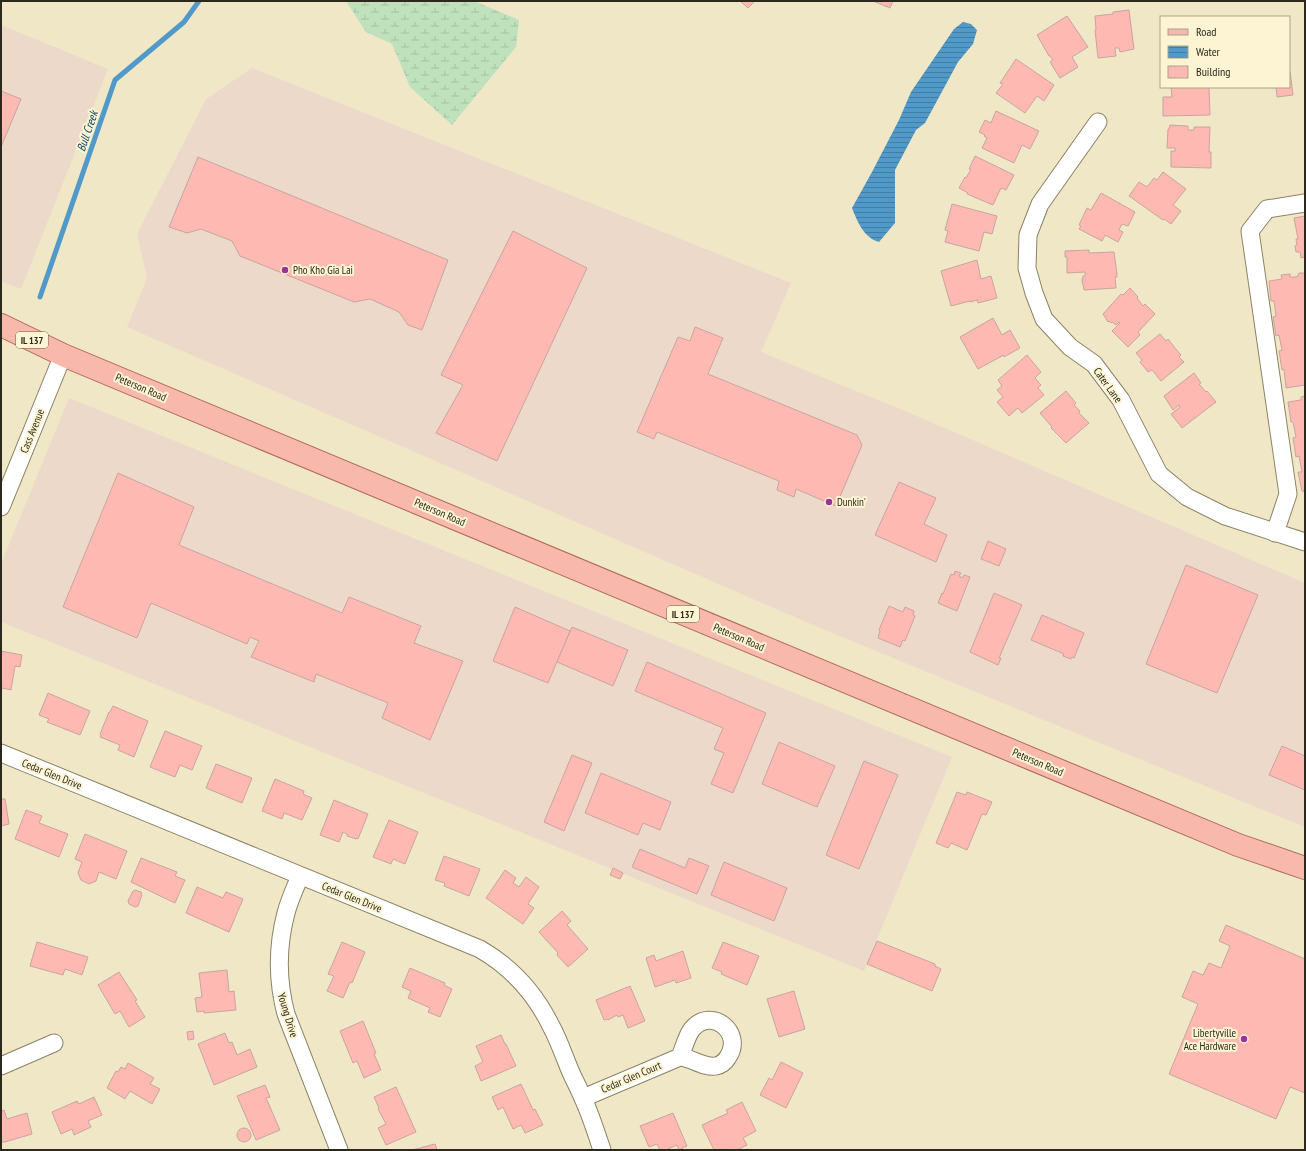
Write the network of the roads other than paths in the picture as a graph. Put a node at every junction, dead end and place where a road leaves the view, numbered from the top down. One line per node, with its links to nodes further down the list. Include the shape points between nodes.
1 (1098, 122): 7 (street, Cater Lane, via 1040,204 1028,235 1027,268 1044,319 1070,348 1094,364 1121,400 1159,474 1187,497 1225,516)
2 (1305, 203): 7 (street, via 1267,209 1250,231 1288,494)
3 (1, 325): 5 (main road, Peterson Road / IL 137)
4 (1, 333): 5 (main road, Peterson Road / IL 137)
5 (64, 355): 6 (street, Cass Avenue); 10 (main road, Peterson Road / IL 137, via 1238,845)
6 (1, 507)
7 (1275, 533): 8 (street, Cater Lane)
8 (1305, 542)
9 (1, 753): 11 (street, Cedar Glen Drive)
10 (1305, 868)
11 (300, 876): 15 (street, Cedar Glen Drive, via 480,949 499,962 521,982 538,1004 551,1026); 16 (street, Young Drive, via 283,926 280,948 280,993 289,1024)
12 (54, 1043): 14 (street)
13 (680, 1057): 15 (street, Cedar Glen Court)
14 (1, 1066)
15 (583, 1098): 17 (street, Cedar Glen Drive)
16 (339, 1150)
17 (602, 1150)

